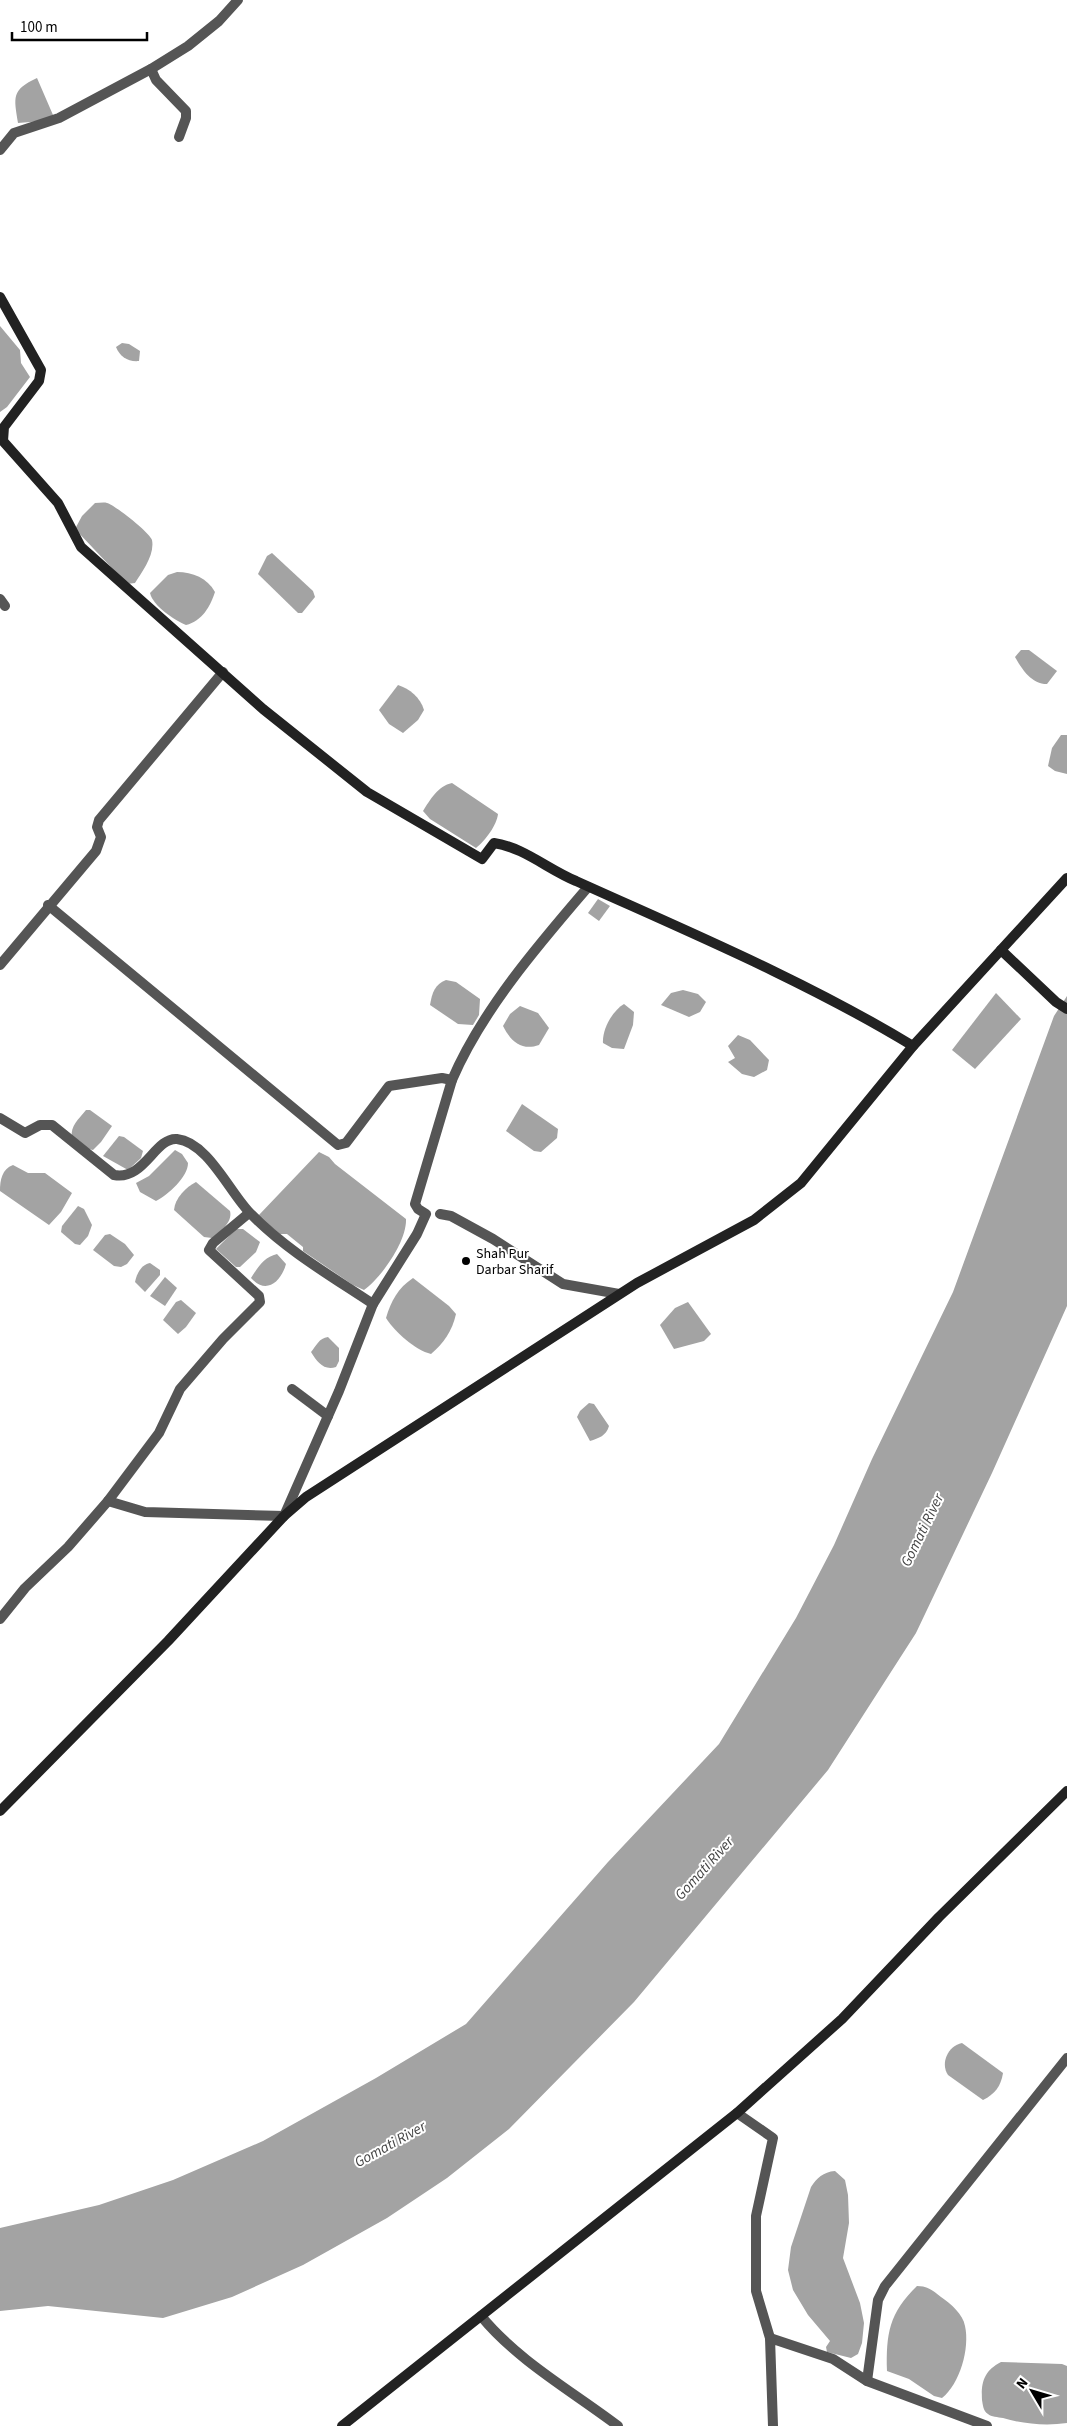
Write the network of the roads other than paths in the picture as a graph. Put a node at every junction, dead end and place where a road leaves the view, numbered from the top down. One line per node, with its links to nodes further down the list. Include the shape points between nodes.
1 (238, 0): 2 (street, via 219,21 188,46)
2 (151, 69): 3 (street, via 156,80 186,111); 4 (street, via 58,118 14,133)
3 (179, 137)
4 (0, 150)
5 (0, 296): 6 (street, via 41,370 39,381 4,426 4,441 58,503 81,547)
6 (223, 672): 8 (street, via 263,709 367,792 482,858 494,843 506,845); 9 (street, via 99,820 97,827 101,842 96,851)
7 (1067, 878): 10 (street)
8 (588, 887): 13 (street, via 821,996); 14 (street, via 528,958 482,1026)
9 (48, 905): 11 (street); 14 (street, via 338,1146 346,1143 389,1086 442,1078)
10 (1001, 950): 12 (street); 13 (street)
11 (0, 965)
12 (1067, 1010)
13 (913, 1046): 18 (street, via 801,1183 754,1220)
14 (452, 1080): 19 (street, via 415,1204 426,1214)
15 (0, 1118): 16 (street, via 24,1133 40,1124 52,1125 114,1175 121,1176 129,1175 164,1144 175,1139 185,1141 210,1163)
16 (250, 1213): 19 (street, via 306,1260); 22 (street, via 213,1243 210,1250 259,1296 260,1302 200,1364 180,1390 159,1433)
17 (440, 1214): 18 (street, via 451,1216 493,1239 563,1284)
18 (619, 1294): 23 (street, via 329,1480)
19 (373, 1304): 21 (street)
20 (292, 1389): 21 (street)
21 (328, 1416): 23 (street)
22 (108, 1501): 23 (street, via 144,1512); 24 (street)
23 (284, 1516): 26 (street)
24 (0, 1618)
25 (1067, 1790): 28 (street, via 842,2019)
26 (0, 1812)
27 (1067, 2058): 31 (street, via 885,2286 878,2300)
28 (737, 2113): 29 (street); 30 (street, via 773,2138 756,2216 756,2292)
29 (481, 2316): 32 (street); 33 (street, via 496,2334 530,2362)
30 (770, 2338): 31 (street, via 834,2359); 34 (street)
31 (867, 2381): 35 (street)
32 (342, 2426)
33 (618, 2426)
34 (773, 2426)
35 (987, 2426)

